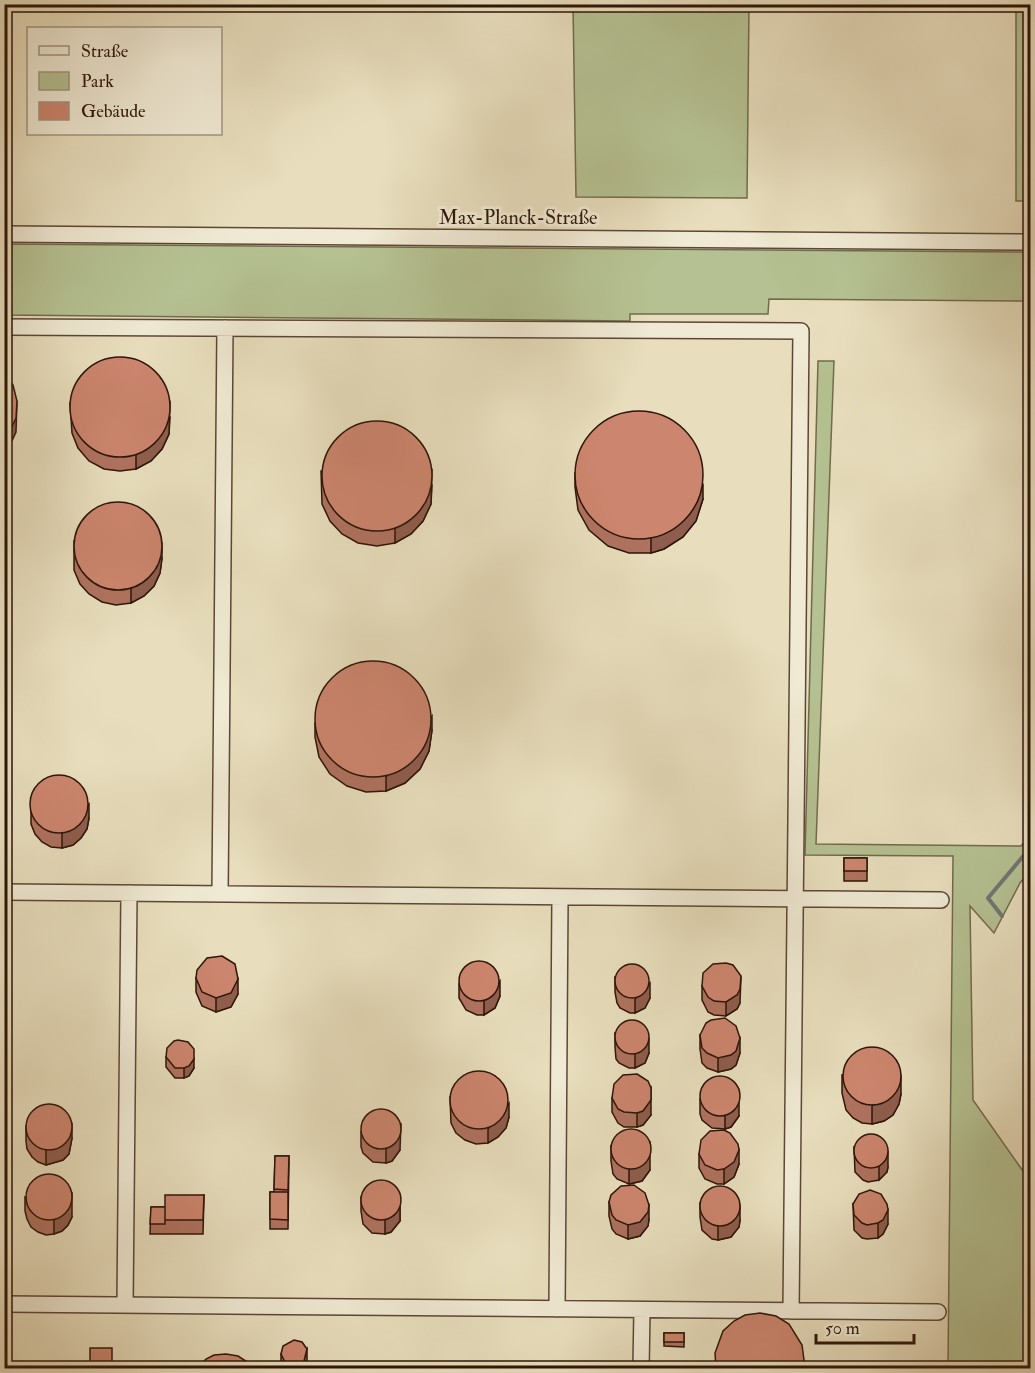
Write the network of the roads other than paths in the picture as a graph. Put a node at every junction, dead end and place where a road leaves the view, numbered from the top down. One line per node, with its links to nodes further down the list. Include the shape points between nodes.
1 (4, 234): 2 (street, Max-Planck-Straße)
2 (1030, 242)
3 (4, 327): 4 (street)
4 (225, 328): 7 (street); 9 (street, via 801,331)
5 (4, 892): 6 (street)
6 (129, 893): 7 (street); 12 (street)
7 (220, 894): 8 (street)
8 (560, 897): 9 (street); 13 (street)
9 (795, 899): 10 (street); 15 (street)
10 (941, 900)
11 (4, 1304): 12 (street)
12 (125, 1305): 13 (street)
13 (557, 1309): 14 (street)
14 (642, 1310): 15 (street); 17 (street)
15 (791, 1311): 16 (street)
16 (938, 1312)
17 (641, 1368)

